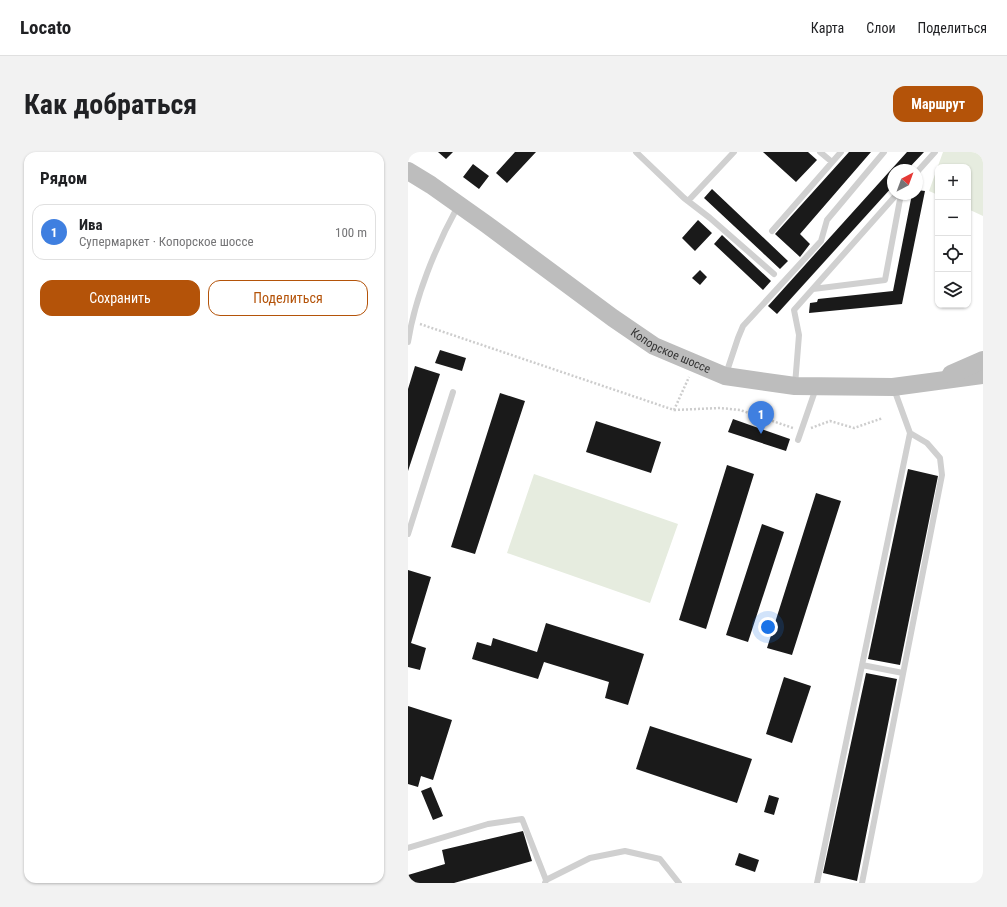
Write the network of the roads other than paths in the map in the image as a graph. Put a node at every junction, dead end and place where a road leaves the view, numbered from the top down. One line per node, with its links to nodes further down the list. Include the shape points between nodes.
1 (636, 152): 12 (lane)
2 (734, 152): 12 (lane)
3 (820, 152): 7 (lane)
4 (841, 152): 7 (lane)
5 (884, 152): 20 (lane, via 827,220 820,241 743,326)
6 (935, 152): 8 (lane)
7 (832, 162): 14 (lane)
8 (923, 165)
9 (408, 171): 13 (main road, Копорское шоссе)
10 (892, 200): 16 (lane)
11 (901, 200): 16 (lane, via 885,280)
12 (688, 201): 15 (lane)
13 (459, 205): 17 (lane, via 428,271); 20 (main road, Копорское шоссе, via 654,346)
14 (772, 231)
15 (774, 274)
16 (813, 289): 22 (lane, via 794,310 799,335)
17 (408, 342)
18 (983, 360): 21 (main road)
19 (983, 375): 21 (main road, Копорское шоссе)
20 (725, 376): 22 (main road, Копорское шоссе)
21 (934, 382): 24 (main road, Копорское шоссе)
22 (795, 386): 23 (main road, Копорское шоссе)
23 (816, 387): 24 (main road, Копорское шоссе); 27 (lane)
24 (893, 387): 26 (lane)
25 (453, 392): 28 (lane)
26 (910, 433): 29 (lane); 30 (lane, via 927,444 940,458 942,475)
27 (798, 440)
28 (408, 534)
29 (862, 665): 30 (lane); 34 (lane)
30 (903, 673): 35 (lane)
31 (408, 848): 32 (lane, via 488,824 522,819)
32 (545, 882): 33 (lane, via 590,858 625,851 660,859)
33 (679, 883)
34 (817, 883)
35 (862, 883)

